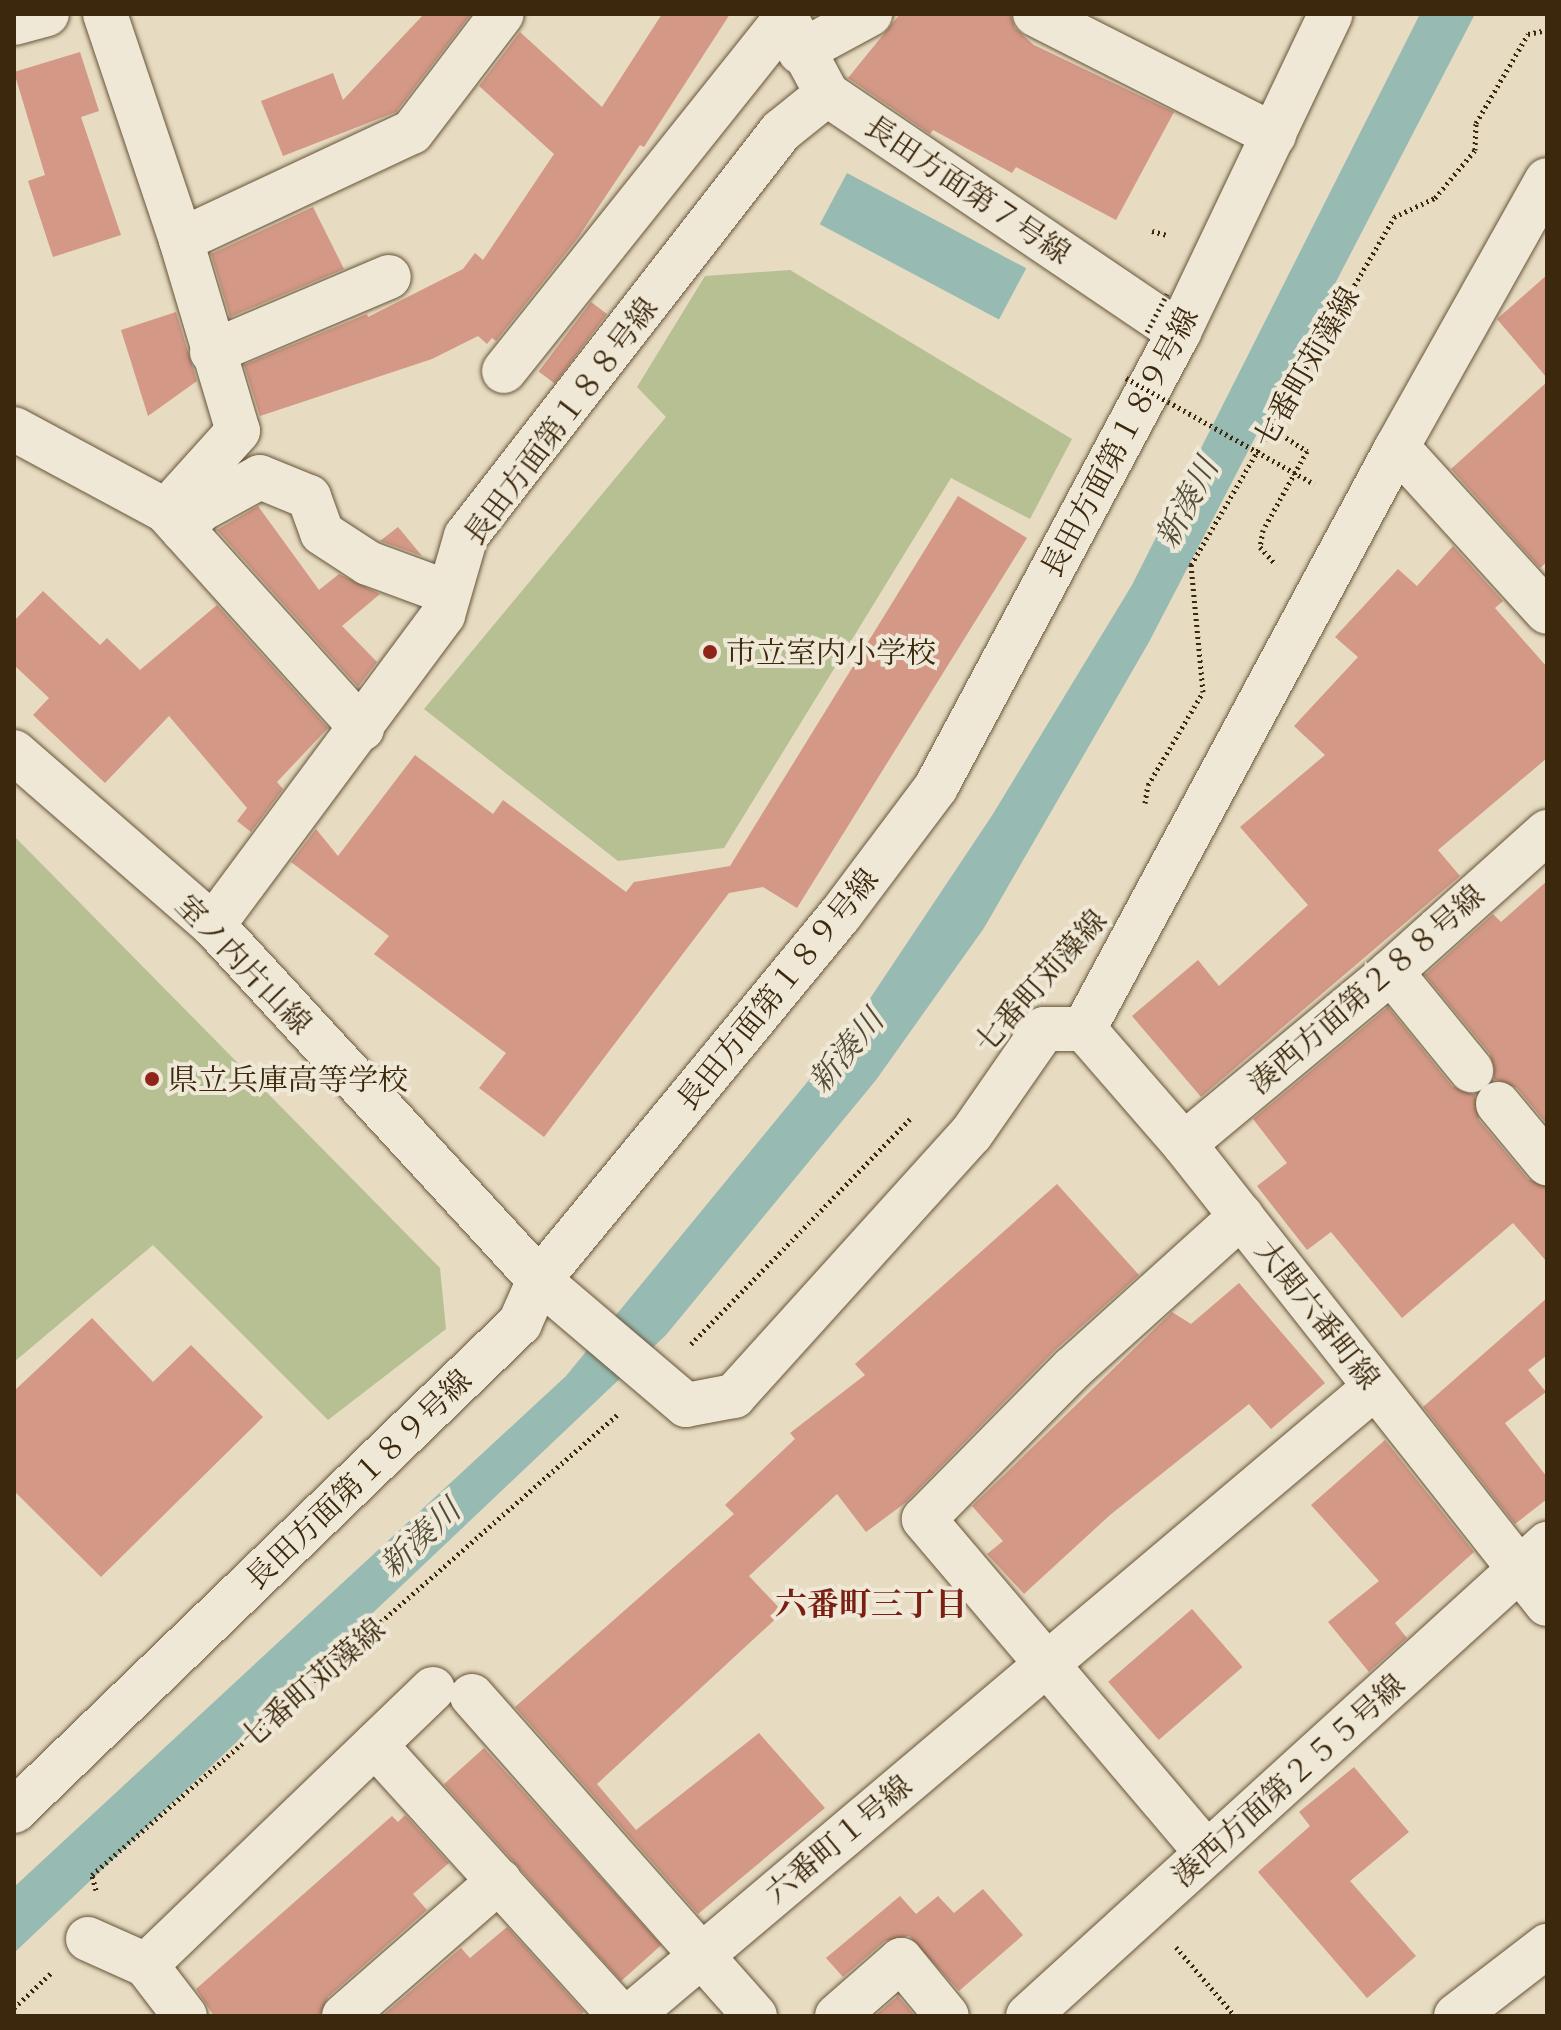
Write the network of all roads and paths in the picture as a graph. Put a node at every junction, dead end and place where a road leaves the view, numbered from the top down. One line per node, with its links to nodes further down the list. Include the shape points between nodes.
1 (47, 14): 7 (street)
2 (105, 14): 15 (street)
3 (502, 14): 15 (street, via 412,132)
4 (870, 14): 8 (street)
5 (1035, 14): 11 (street)
6 (1331, 14): 11 (street, 長田方面第１８９号線)
7 (14, 23)
8 (790, 29): 10 (street, 長田方面第７号線); 19 (street)
9 (1547, 30): 21 (path, 七番町苅藻線, via 1528,34 1476,123 1475,150 1435,198 1394,217)
10 (827, 94): 17 (street, 長田方面第７号線); 27 (street, 長田方面第１８８号線, via 781,131 466,536)
11 (1274, 135): 17 (street, 長田方面第１８９号線)
12 (1547, 180): 23 (street, 七番町苅藻線)
13 (1152, 231): 14 (path)
14 (1165, 239)
15 (181, 240): 18 (street)
16 (389, 277): 18 (street)
17 (1164, 319): 42 (street, 長田方面第１８９号線, via 936,787)
18 (212, 352): 26 (street, via 238,431)
19 (504, 371)
20 (1126, 378): 25 (path, bridge)
21 (1271, 428): 24 (path); 31 (path, 七番町苅藻線, via 1191,565 1203,692 1148,785)
22 (14, 429): 26 (street)
23 (1397, 447): 28 (street); 35 (street, 七番町苅藻線)
24 (1307, 451)
25 (1314, 484)
26 (174, 520): 27 (street, via 260,477 309,497 322,533 368,563); 29 (street)
27 (449, 593): 29 (street, 長田方面第１８８号線, via 443,615)
28 (1547, 612)
29 (362, 729): 33 (street, 長田方面第１８８号線)
30 (14, 752): 33 (street, 室ノ内片山線)
31 (1144, 816)
32 (1547, 832): 34 (street, 湊西方面第２８８号線)
33 (213, 925): 42 (street, 室ノ内片山線)
34 (1391, 972): 36 (street); 39 (street, 湊西方面第２８８号線)
35 (1084, 1029): 39 (street, 大関六番町線); 43 (street, 七番町苅藻線, via 1044,1029 971,1134 734,1396 686,1405)
36 (1471, 1070)
37 (1498, 1104): 40 (street)
38 (916, 1113): 43 (path, 七番町苅藻線)
39 (1184, 1144): 41 (street, 大関六番町線)
40 (1547, 1163)
41 (1241, 1216): 44 (street, 大関六番町線); 47 (street, via 1073,1368 924,1519)
42 (549, 1287): 43 (street, 室ノ内片山線); 49 (street, 長田方面第１８９号線, via 520,1323)
43 (645, 1369): 53 (path, 七番町苅藻線, via 92,1875 101,1912)
44 (1375, 1387): 45 (street, 大関六番町線); 47 (street, 六番町１号線)
45 (1533, 1557): 46 (street, 大関六番町線); 50 (street, 湊西方面第２５５号線)
46 (1547, 1604)
47 (1046, 1663): 50 (street); 55 (street, 六番町１号線)
48 (375, 1745): 51 (street); 55 (street, via 453,1692); 56 (street)
49 (14, 1811)
50 (1207, 1853): 52 (street, 湊西方面第２５５号線)
51 (499, 1881): 59 (street); 60 (street)
52 (1144, 1911): 65 (street, 湊西方面第２５５号線); 66 (path)
53 (88, 1939): 56 (street); 57 (path)
54 (1547, 1946): 67 (street)
55 (702, 1955): 61 (street, 六番町１号線); 62 (street)
56 (146, 1965): 58 (street)
57 (14, 2008)
58 (185, 2016)
59 (344, 2016)
60 (621, 2016)
61 (630, 2016)
62 (755, 2016)
63 (837, 2016): 64 (street, via 901,1960)
64 (947, 2016)
65 (1028, 2016)
66 (1235, 2016)
67 (1456, 2016)

